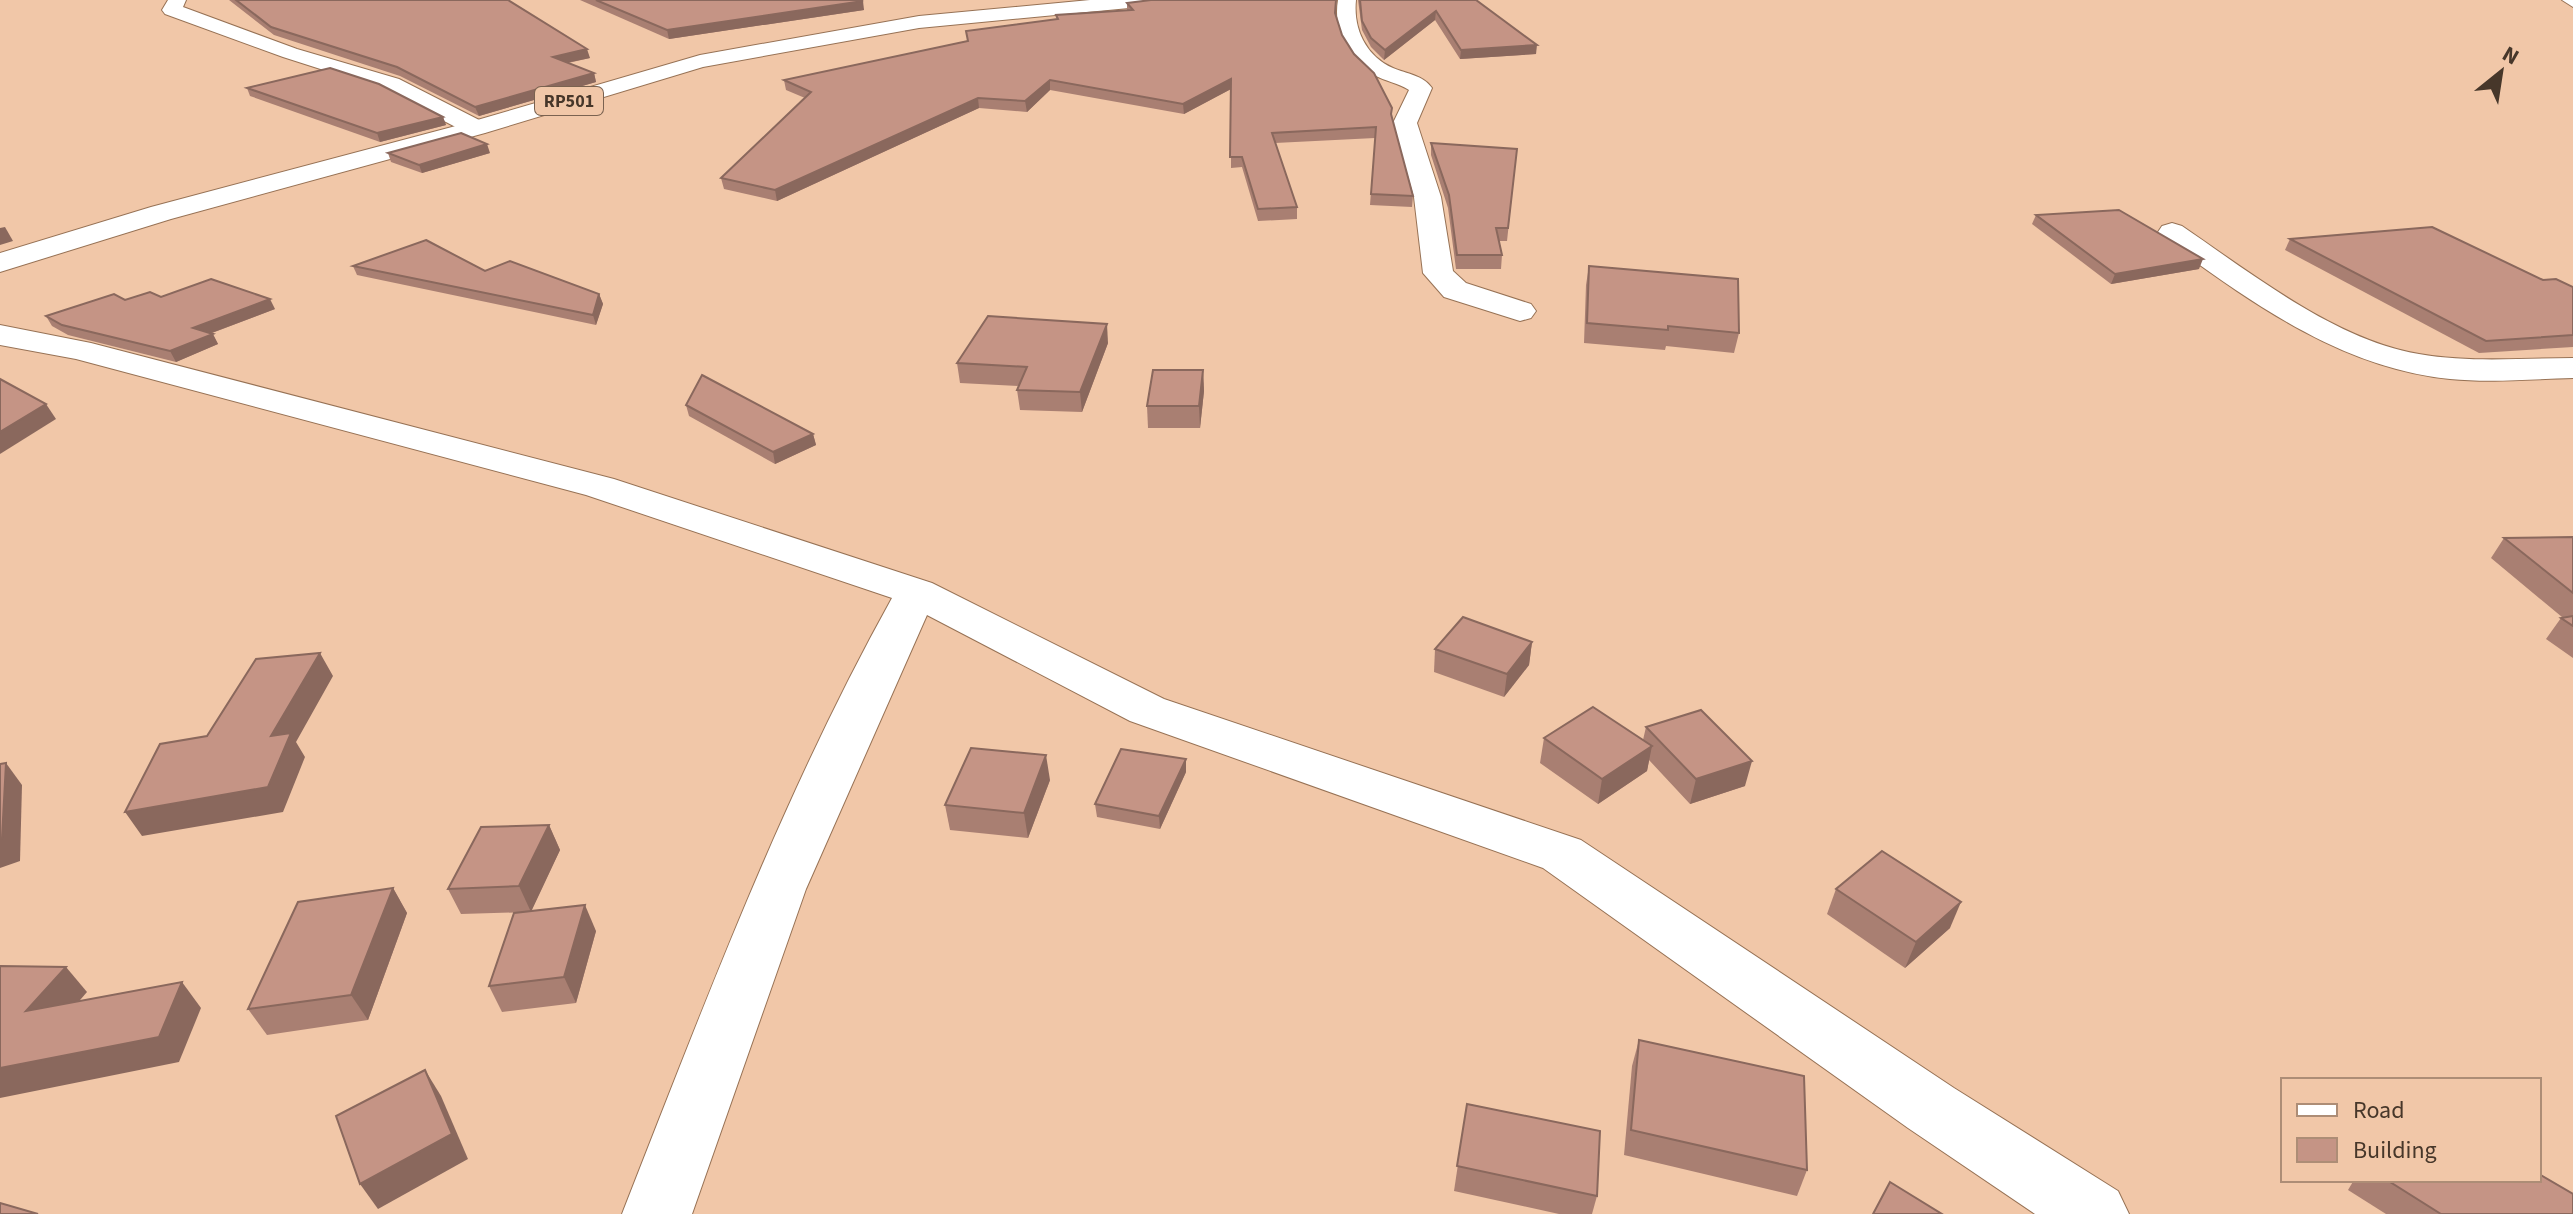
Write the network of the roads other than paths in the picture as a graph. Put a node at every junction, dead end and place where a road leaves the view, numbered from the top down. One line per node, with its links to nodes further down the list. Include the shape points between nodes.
1 (177, 0): 4 (street, via 172,10 391,84)
2 (1150, 0): 4 (street, RP501, via 863,30 700,61)
3 (1347, 0): 7 (street, via 1354,44 1376,68 1421,88 1405,123 1428,187 1438,235 1438,273 1455,290)
4 (476, 128): 6 (street, RP501, via 161,213)
5 (2172, 232): 9 (street, via 2269,299 2386,356 2449,369)
6 (0, 263)
7 (1520, 311)
8 (0, 335): 10 (street, via 79,350 600,487)
9 (2573, 368)
10 (917, 592): 11 (street, via 778,889); 12 (street, via 1147,710 1562,854)
11 (657, 1214)
12 (2094, 1214)

